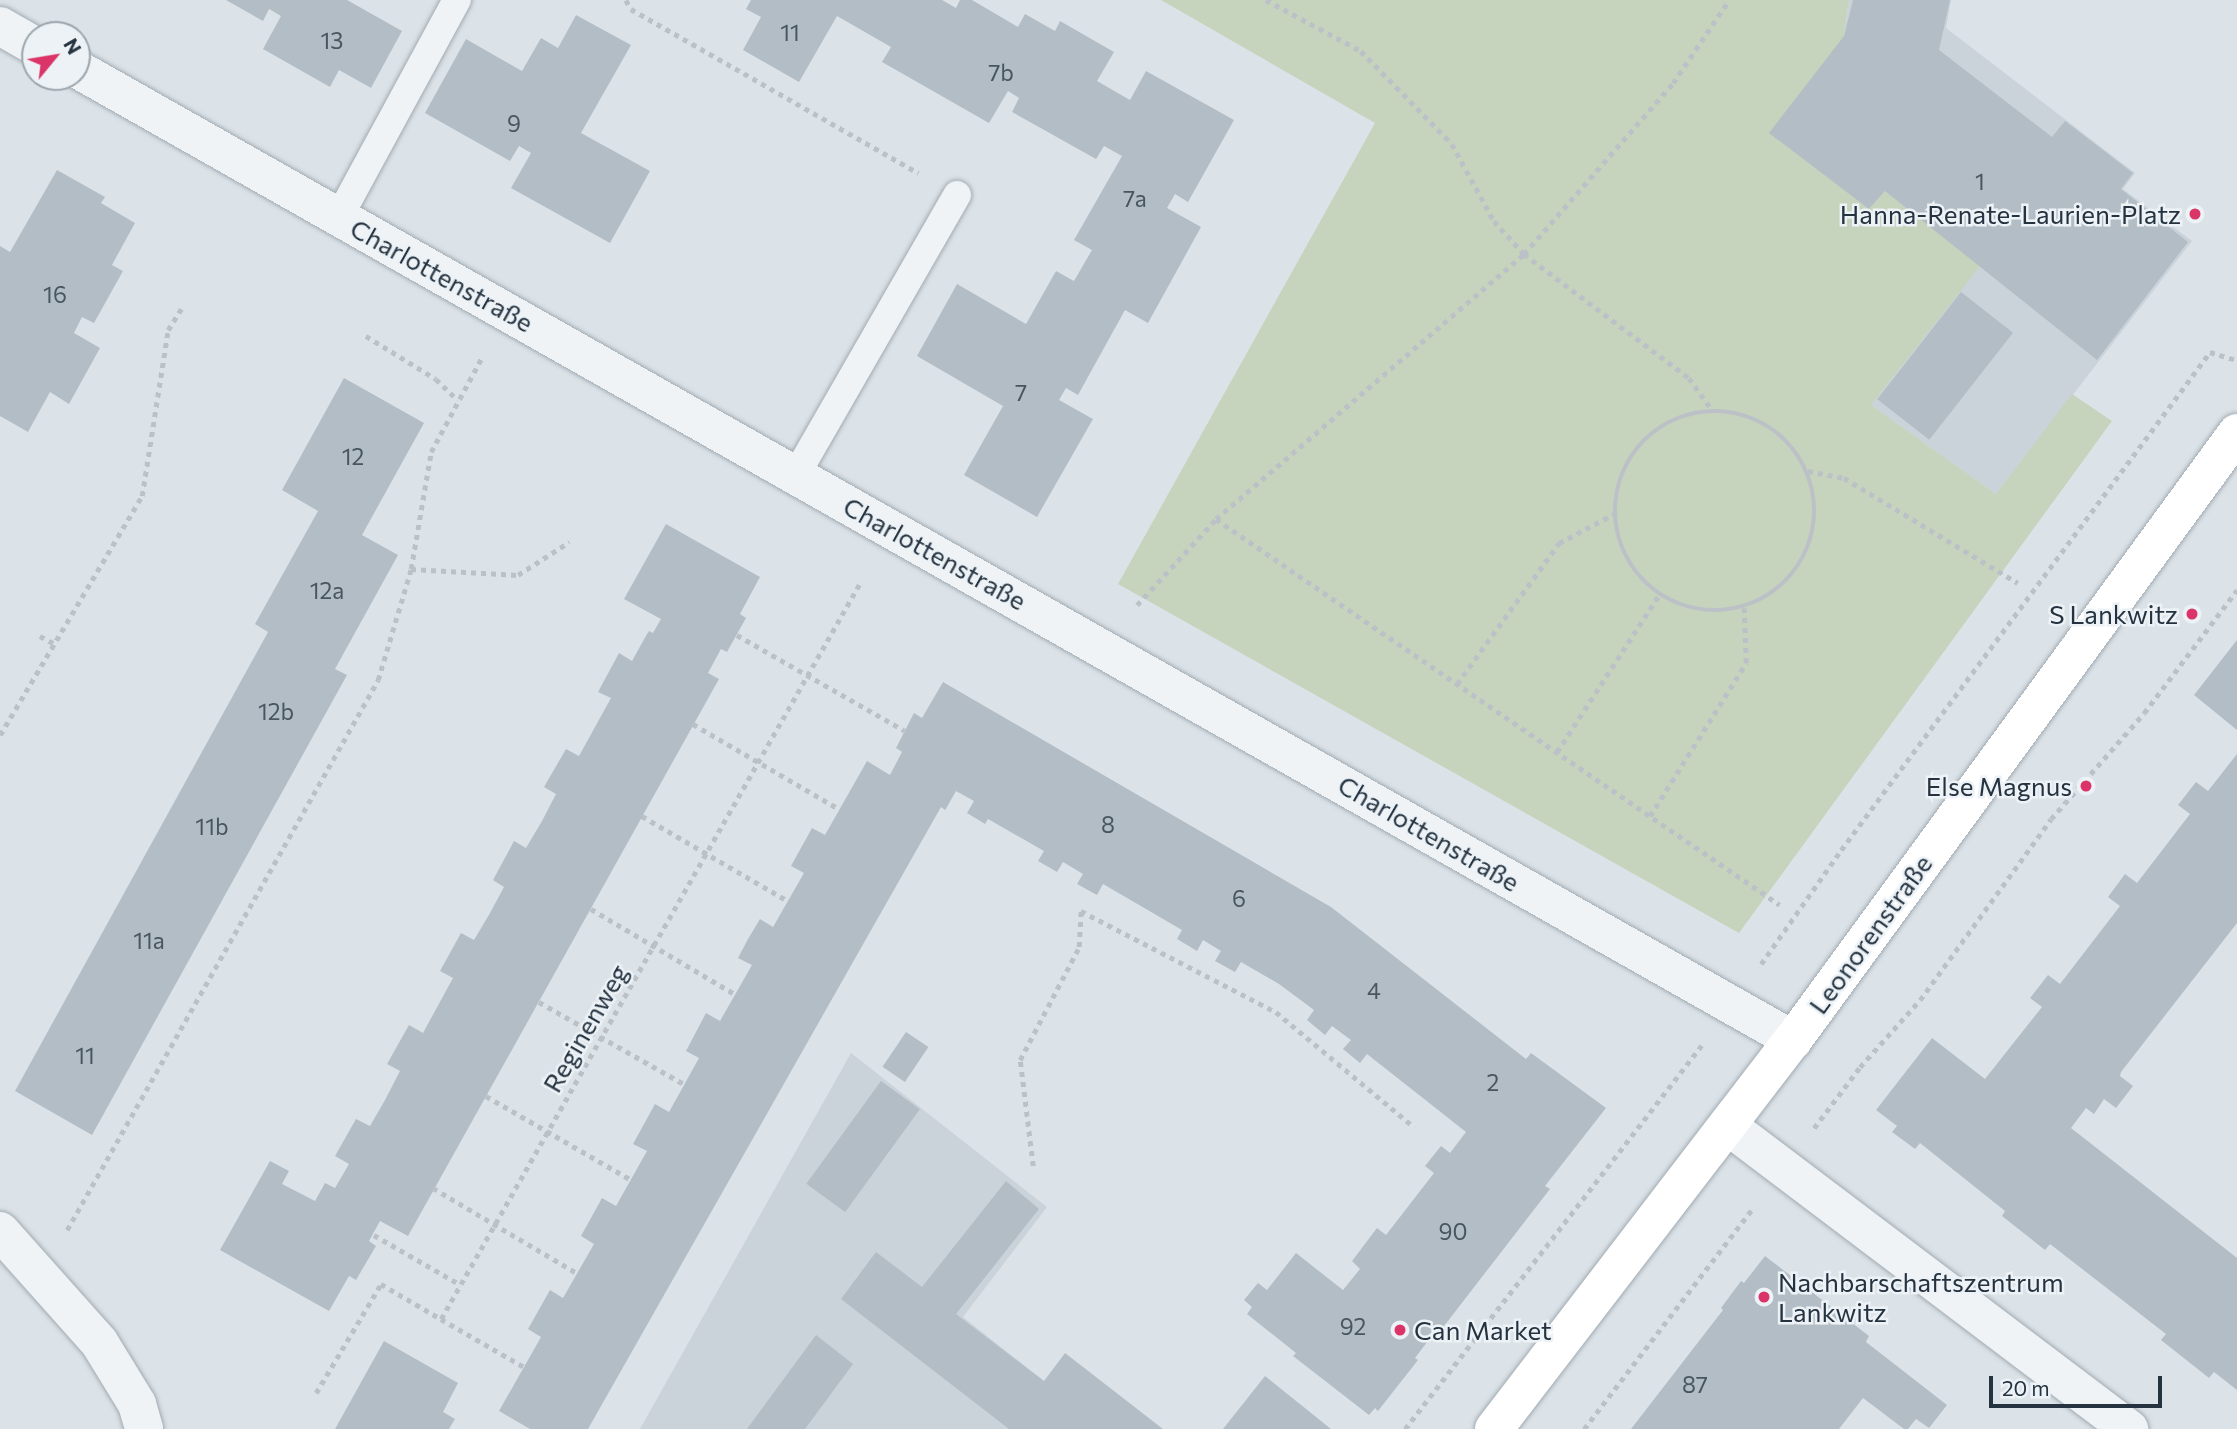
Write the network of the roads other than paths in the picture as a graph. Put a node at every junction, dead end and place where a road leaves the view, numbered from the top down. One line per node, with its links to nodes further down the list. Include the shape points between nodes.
1 (457, 0): 6 (lane)
2 (0, 26): 3 (street)
3 (21, 38)
4 (91, 77): 6 (street, Charlottenstraße)
5 (957, 195): 8 (lane)
6 (338, 217): 8 (street, Charlottenstraße)
7 (2237, 433): 9 (main road, Leonorenstraße)
8 (796, 475): 9 (street, Charlottenstraße)
9 (1793, 1040): 10 (main road, Leonorenstraße)
10 (1728, 1126): 13 (main road, Leonorenstraße); 14 (street)
11 (0, 1231): 12 (street, via 99,1342 137,1404)
12 (144, 1429)
13 (1494, 1429)
14 (2129, 1429)

